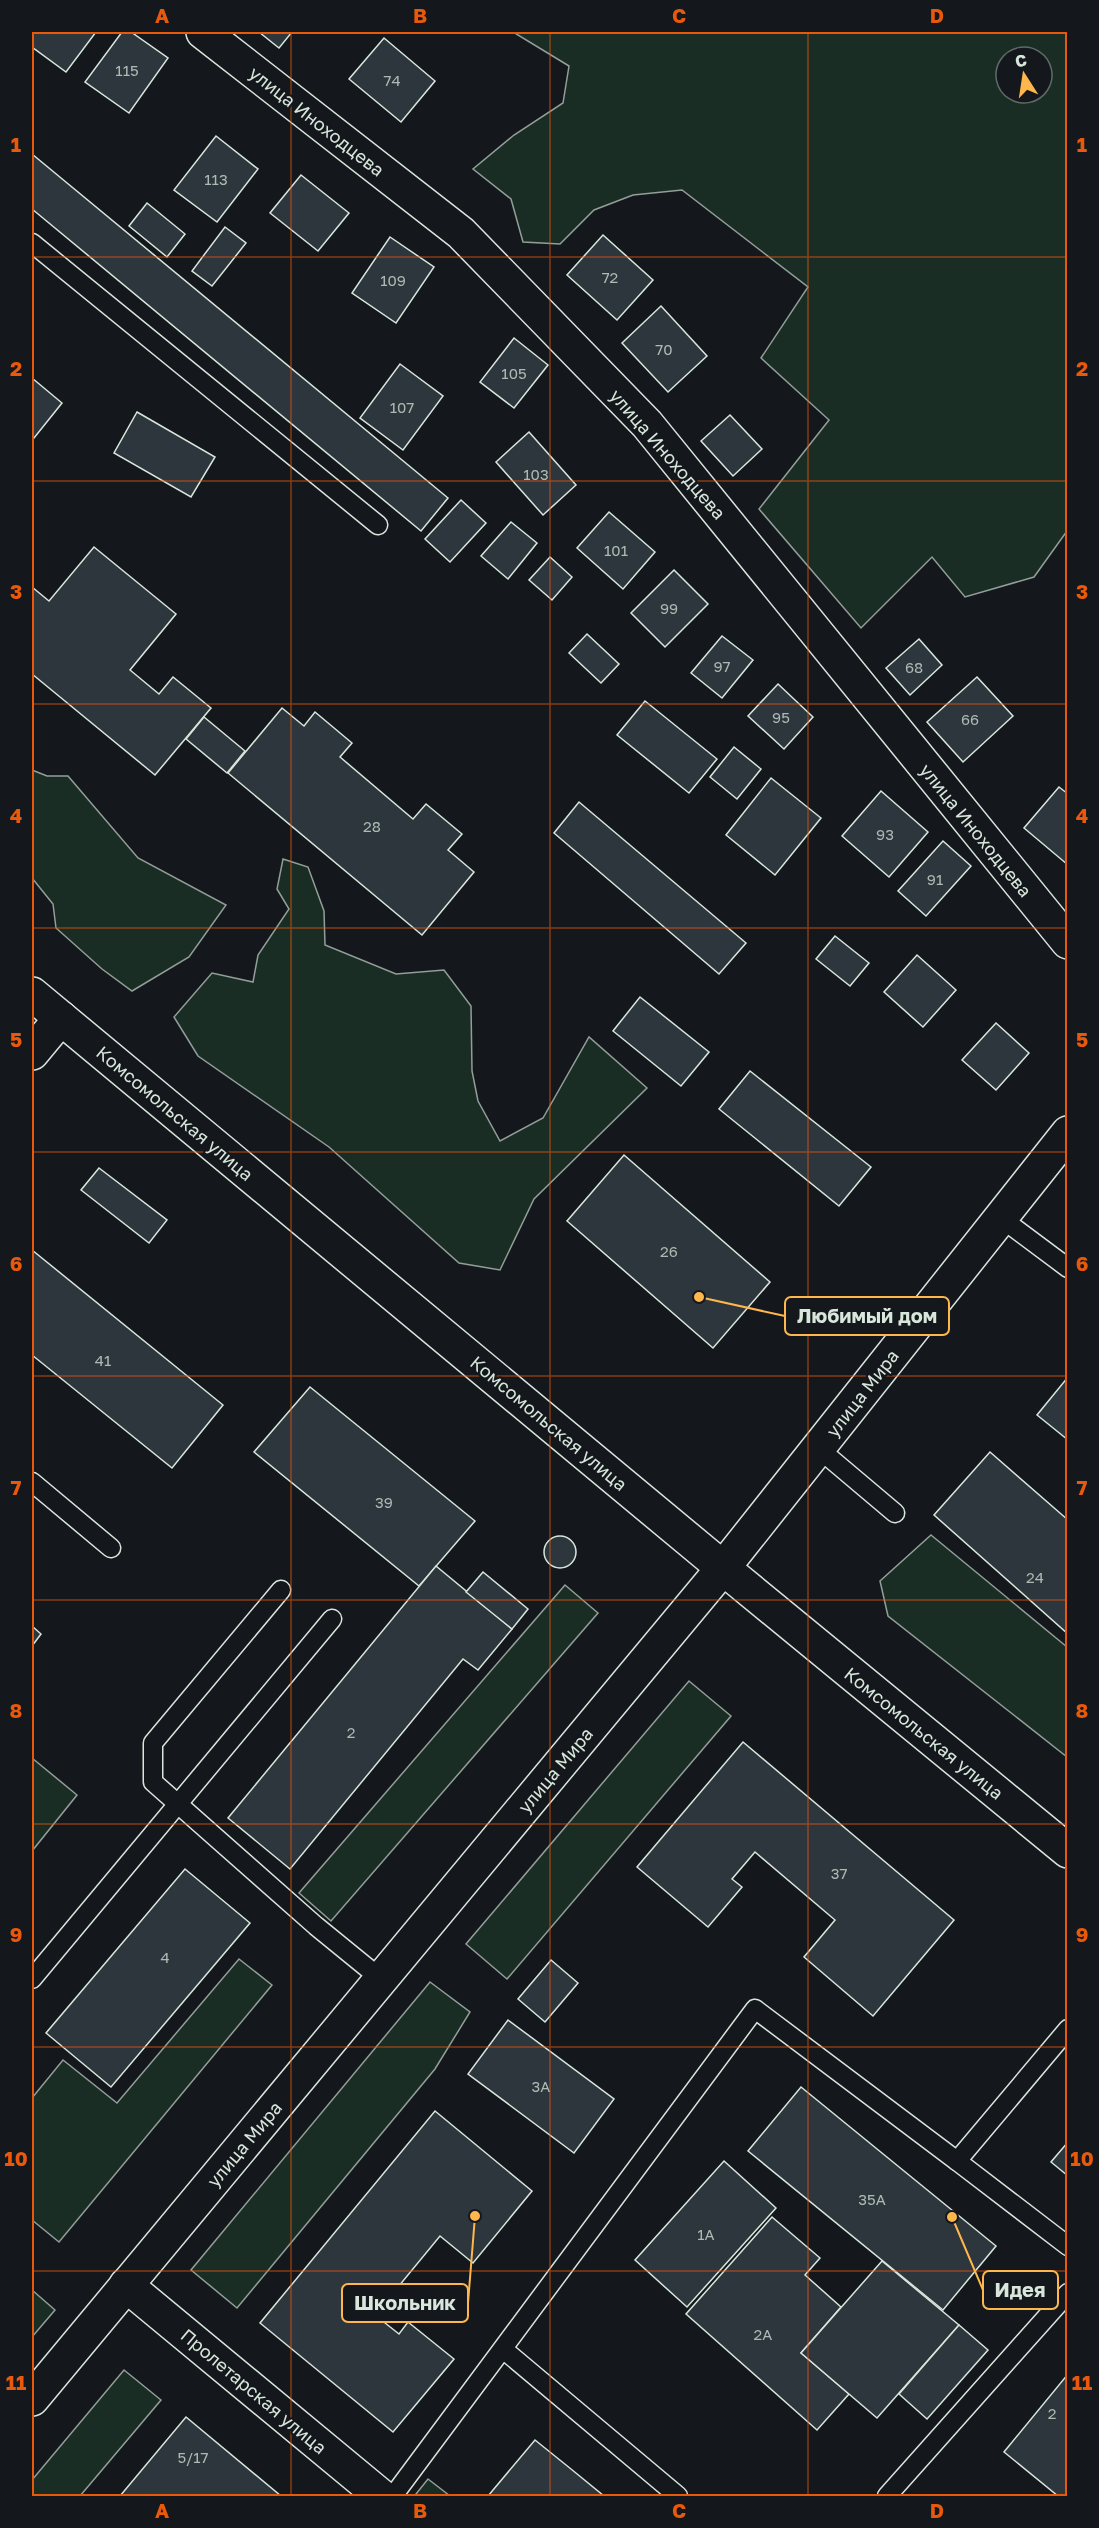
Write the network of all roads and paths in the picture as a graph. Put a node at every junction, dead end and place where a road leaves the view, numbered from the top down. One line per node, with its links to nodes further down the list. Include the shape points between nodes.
1 (203, 32): 4 (street, улица Иноходцева, via 460,233 647,424)
2 (32, 243): 3 (lane)
3 (378, 525)
4 (1068, 942)
5 (32, 994): 6 (street, Комсомольская улица)
6 (60, 1018): 7 (street); 15 (street, Комсомольская улица)
7 (32, 1053)
8 (1068, 1133): 9 (street, улица Мира)
9 (1000, 1218): 10 (lane); 11 (street, улица Мира)
10 (1068, 1268)
11 (818, 1448): 13 (lane); 15 (street, улица Мира)
12 (32, 1482): 14 (lane)
13 (895, 1513)
14 (111, 1548)
15 (723, 1568): 19 (street, Комсомольская улица); 21 (street, улица Мира)
16 (281, 1590): 18 (lane, via 153,1743 153,1782)
17 (332, 1619): 18 (lane)
18 (178, 1804): 20 (lane); 21 (lane)
19 (1068, 1851)
20 (32, 1979)
21 (381, 1979): 25 (street, улица Мира)
22 (1068, 2029): 23 (lane)
23 (957, 2161): 24 (lane); 27 (lane, via 755,2009)
24 (1068, 2246)
25 (126, 2285): 28 (street, улица Мира); 29 (street, Пролетарская улица)
26 (1068, 2293): 32 (lane)
27 (503, 2349): 30 (lane); 31 (lane)
28 (32, 2399)
29 (381, 2496)
30 (393, 2496)
31 (678, 2496)
32 (887, 2496)

